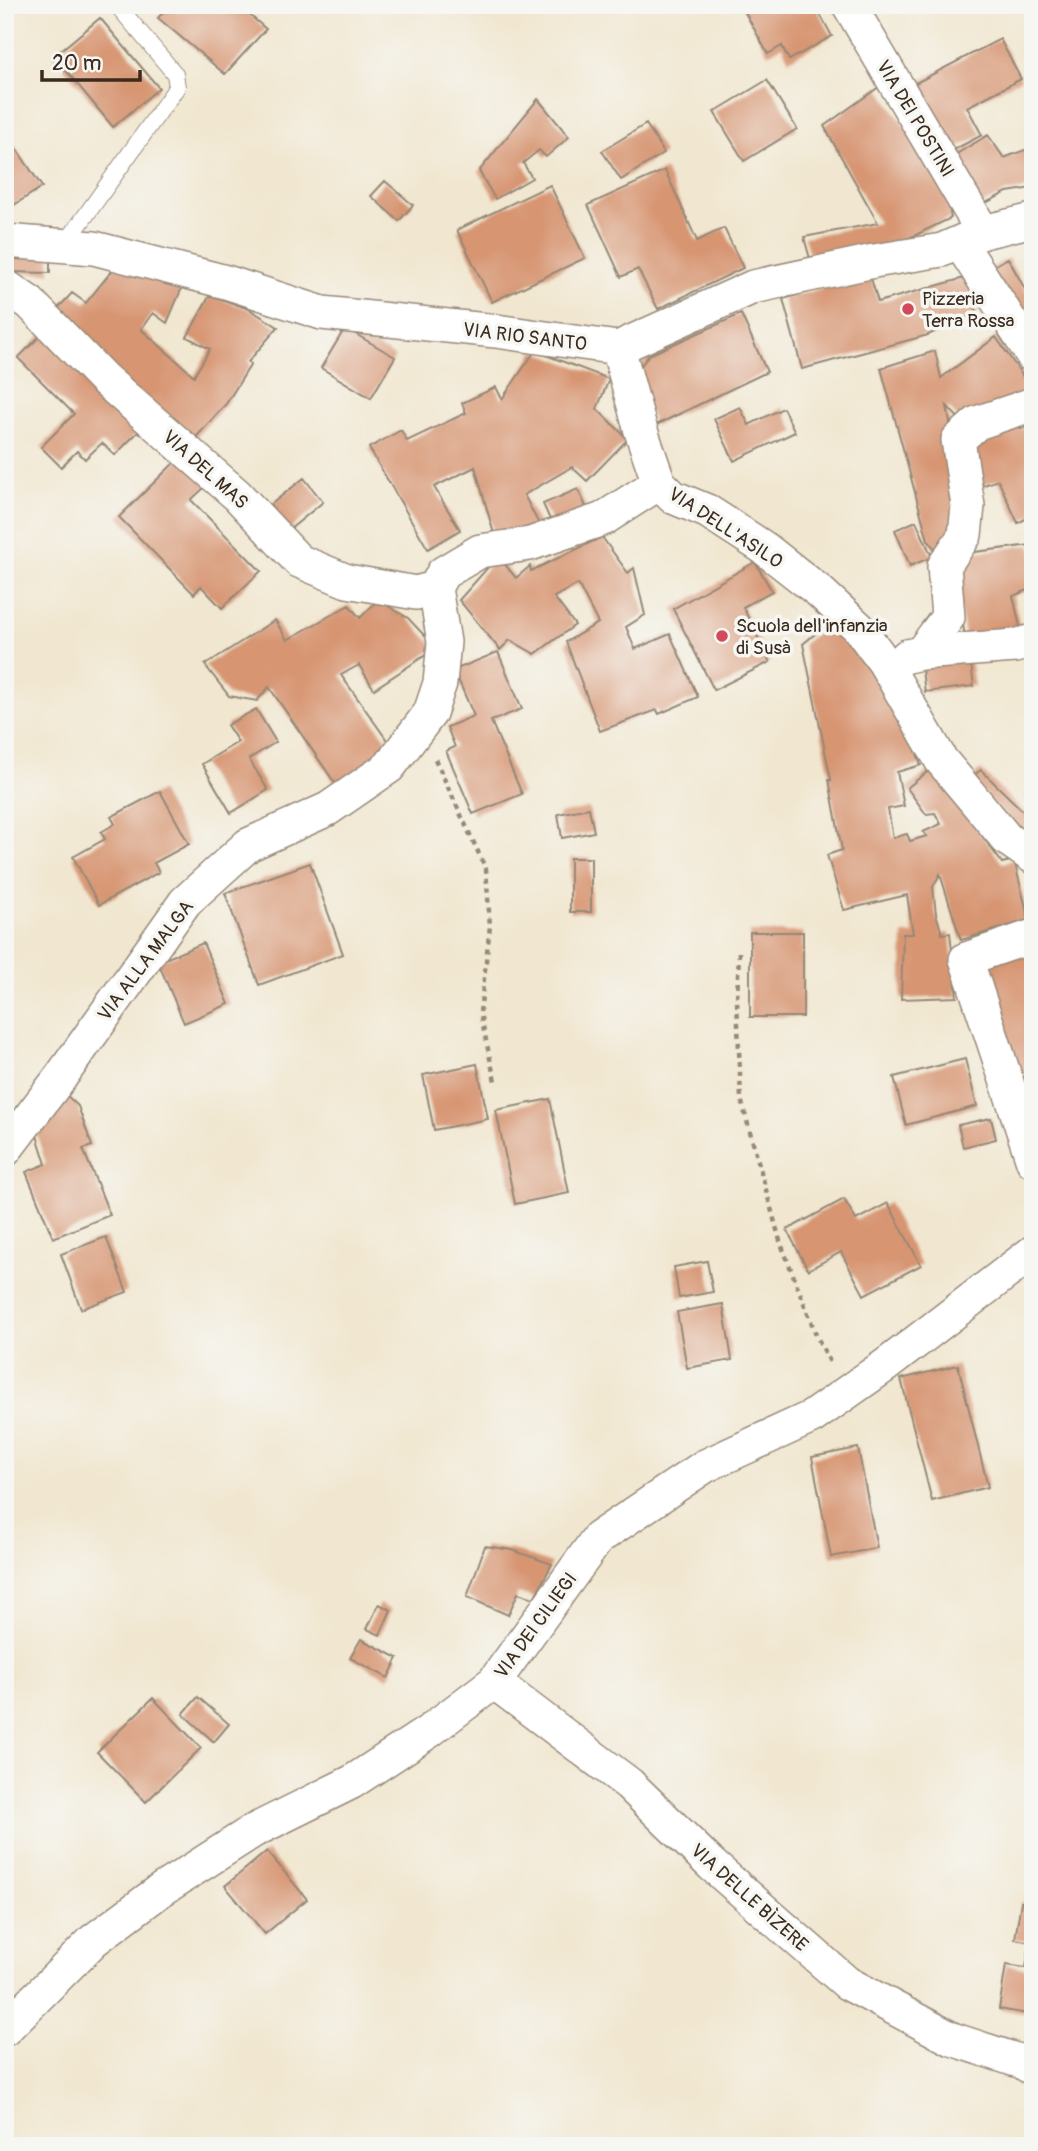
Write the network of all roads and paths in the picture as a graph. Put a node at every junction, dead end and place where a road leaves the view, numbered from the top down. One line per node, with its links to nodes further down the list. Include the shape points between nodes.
1 (117, 5): 6 (lane, via 175,74 177,87)
2 (849, 5): 4 (street, VIA DEI POSTINI)
3 (1033, 220): 4 (street)
4 (972, 237): 8 (street, via 942,250 753,287); 9 (street, VIA DEI POSTINI)
5 (5, 241): 6 (street, VIA RIO SANTO)
6 (64, 246): 8 (street, VIA RIO SANTO, via 94,248 226,282 322,313)
7 (5, 286): 12 (street, VIA DEL MAS, via 30,303 104,379 237,495 299,561 347,580 416,593)
8 (618, 348): 11 (street)
9 (1033, 356)
10 (1033, 404): 14 (street, via 977,423 958,440 968,506 965,535 944,566 948,617)
11 (659, 483): 12 (street, via 603,519 530,544 480,551 443,573); 15 (street, VIA DELL'ASILO, via 673,497 707,511 764,548 820,592 859,628)
12 (435, 588): 16 (street, VIA ALLA MALGA, via 444,642 440,683 430,713)
13 (1033, 641): 14 (street)
14 (920, 653): 15 (street)
15 (884, 662): 17 (street, VIA DELL'ASILO, via 941,760 1007,839)
16 (420, 726): 20 (path, via 486,869 490,926 481,1013); 21 (street, VIA ALLA MALGA, via 389,767 328,809 248,845 185,902)
17 (1033, 858)
18 (1033, 936): 22 (street, via 966,959)
19 (739, 952): 24 (path, via 741,1099 780,1241 817,1338)
20 (495, 1081)
21 (5, 1150)
22 (1033, 1161)
23 (1033, 1252): 24 (street, VIA DEI CILIEGI)
24 (846, 1393): 25 (street, VIA DEI CILIEGI, via 812,1417 705,1466 598,1538)
25 (495, 1682): 26 (street, VIA DEI CILIEGI, via 352,1782 253,1831 161,1891 94,1940); 27 (street, VIA DELLE BÌZERE, via 629,1783 712,1865 847,1983 952,2039)
26 (5, 2028)
27 (1033, 2069)

